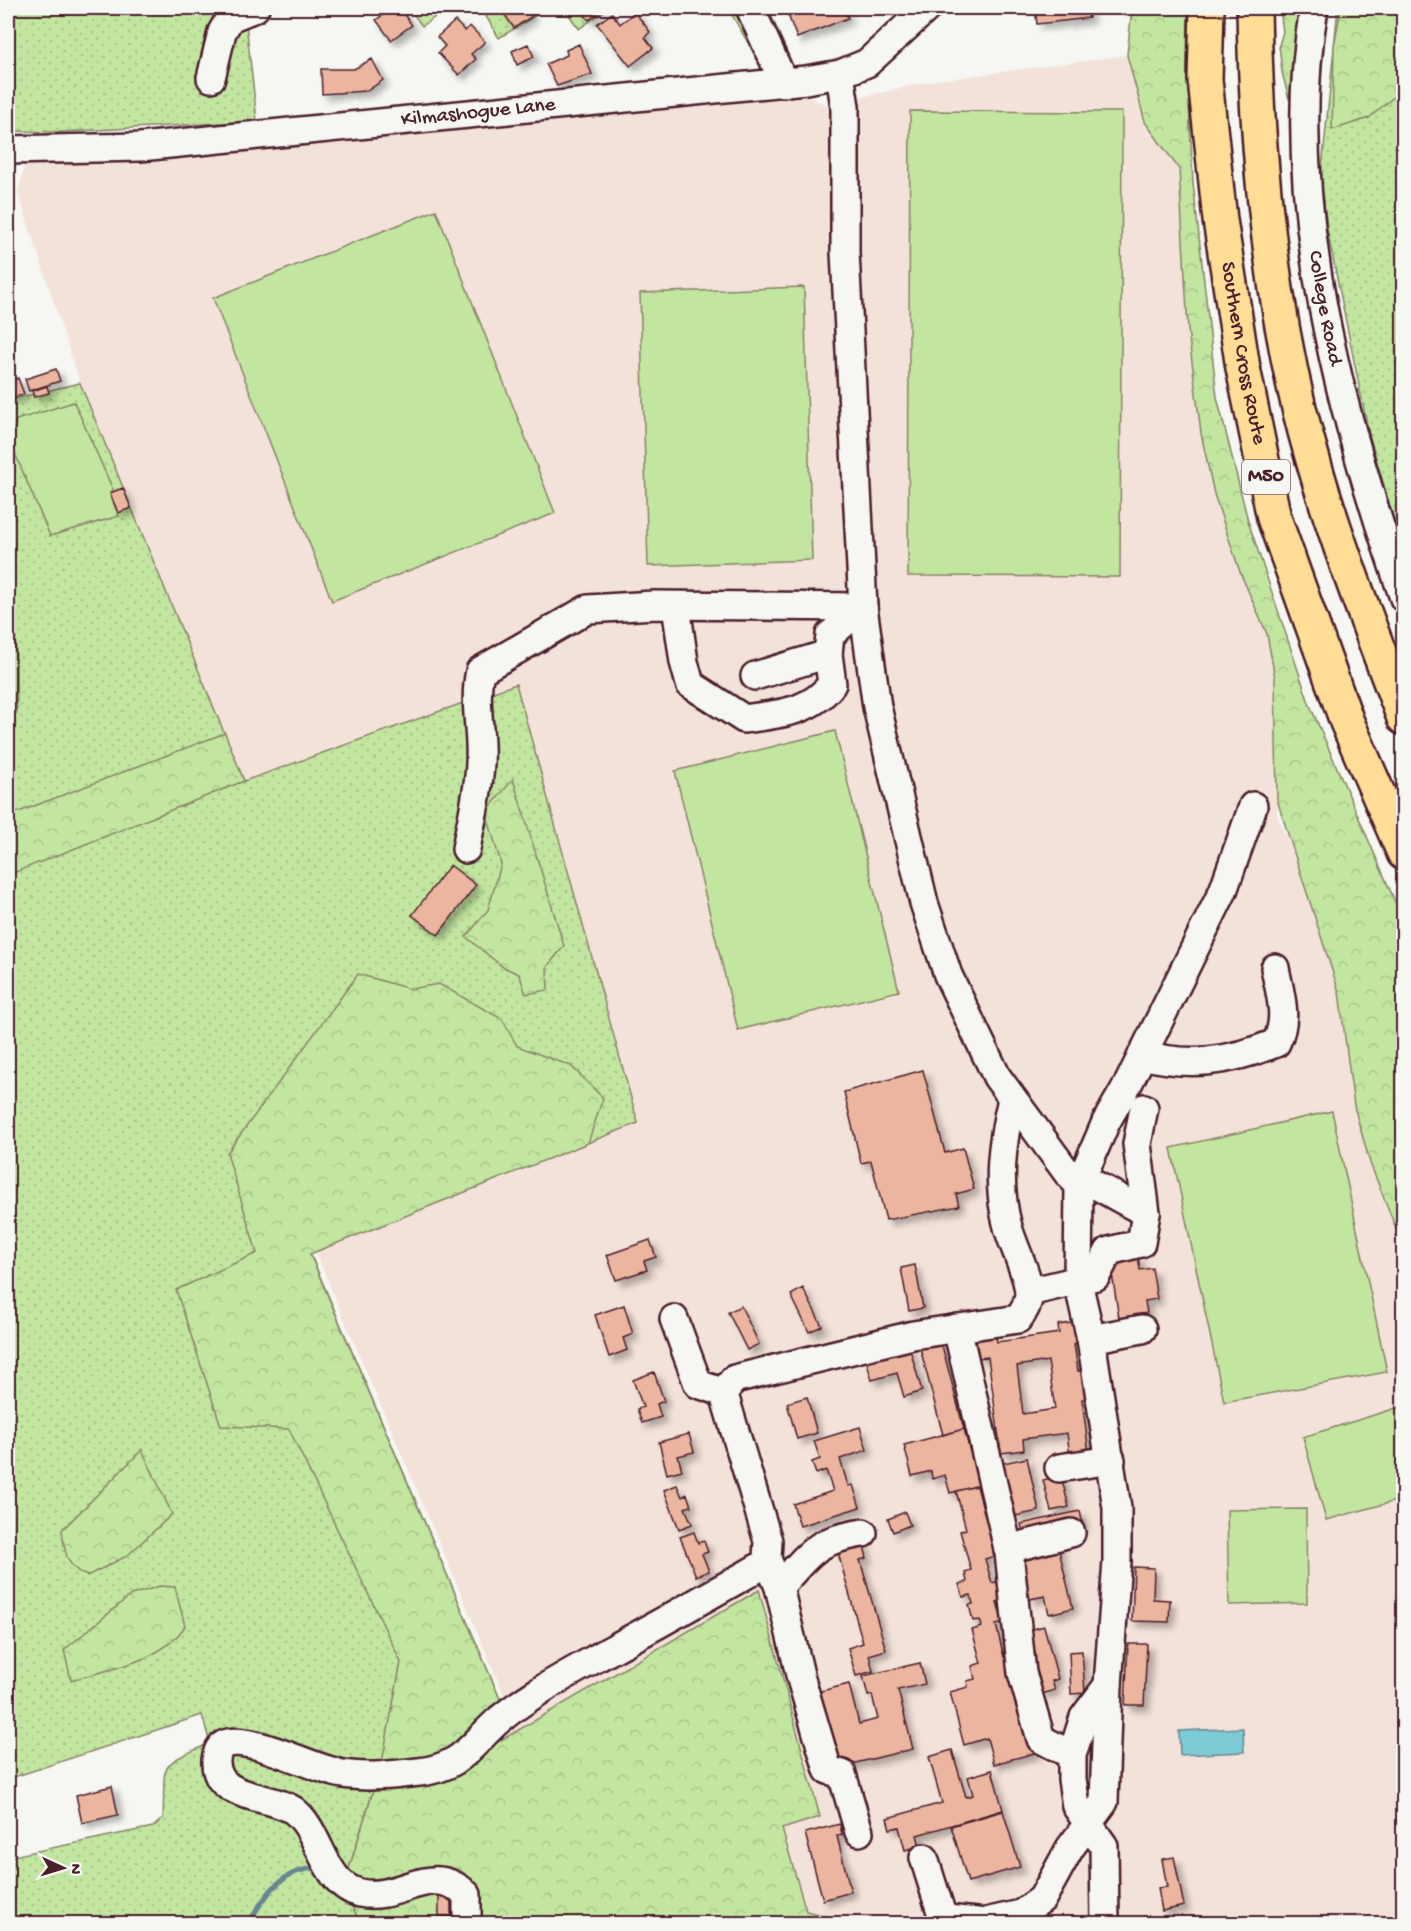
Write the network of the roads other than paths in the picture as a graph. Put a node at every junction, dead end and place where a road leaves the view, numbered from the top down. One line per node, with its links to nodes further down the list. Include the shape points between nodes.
1 (255, 8): 8 (street, via 230,18 222,32)
2 (750, 8): 9 (street)
3 (927, 8): 7 (street, Kilmashogue Lane, via 867,63)
4 (1207, 8): 19 (highway, Southern Cross Route / M50, via 1205,80 1220,220 1243,368 1274,518 1347,722)
5 (1254, 8): 16 (highway, M50, via 1263,181 1275,277 1299,409 1356,588)
6 (1314, 8): 11 (street, College Road, via 1305,76 1304,127 1313,233 1345,404)
7 (840, 74): 9 (street, Kilmashogue Lane); 13 (street, via 845,107 845,252)
8 (211, 78)
9 (784, 83): 10 (street, Kilmashogue Lane, via 140,147)
10 (8, 150)
11 (1404, 598)
12 (676, 606): 13 (street); 14 (street, via 690,684 744,719 786,713 820,699 832,684); 18 (street, via 588,609 480,671 475,691 481,760)
13 (863, 607): 14 (street, via 830,635); 22 (street, via 877,707 924,903 948,975 997,1077)
14 (828, 654): 15 (street)
15 (755, 676)
16 (1404, 718)
17 (1253, 806): 21 (street, via 1223,891)
18 (466, 849)
19 (1404, 853)
20 (1275, 968): 21 (street, via 1284,1009 1283,1030 1276,1043 1248,1054 1194,1063)
21 (1142, 1055): 24 (street, via 1106,1122)
22 (1012, 1099): 24 (street, via 1069,1175); 27 (street, via 1003,1140 1003,1200)
23 (1144, 1108): 25 (street, via 1137,1144)
24 (1086, 1184): 25 (street); 26 (street)
25 (1146, 1213): 26 (street, via 1141,1243 1109,1251 1096,1276)
26 (1078, 1282): 27 (street); 31 (street)
27 (1029, 1292): 29 (street, via 1026,1310 1018,1318)
28 (674, 1319): 32 (street, via 698,1384)
29 (957, 1328): 32 (street, via 734,1379); 37 (street)
30 (1142, 1329): 31 (street)
31 (1091, 1339): 33 (street)
32 (725, 1393): 38 (street, via 768,1541)
33 (1111, 1460): 34 (street); 40 (street, via 1117,1508 1117,1562)
34 (1059, 1468)
35 (863, 1533): 39 (street, via 811,1550)
36 (1071, 1533): 37 (street)
37 (1008, 1549): 41 (street, via 1022,1673 1041,1739)
38 (767, 1559): 39 (street); 45 (street, via 763,1565 535,1693 499,1720 455,1763 422,1772 342,1774 258,1746 231,1742 222,1745 216,1770 224,1784 295,1811 334,1876 347,1887 359,1893 380,1895 417,1882 437,1880 458,1886 467,1895)
39 (779, 1587): 43 (street, via 828,1770 842,1774)
40 (1108, 1685): 41 (street, via 1084,1717); 42 (street, via 1104,1802)
41 (1072, 1755): 42 (street, via 1076,1806)
42 (1088, 1824): 47 (street, via 1070,1848 1050,1888 1032,1908 1009,1918); 48 (street, via 1104,1846)
43 (859, 1832)
44 (924, 1858): 46 (street)
45 (468, 1915)
46 (945, 1921): 47 (street)
47 (977, 1923)
48 (1105, 1923)

